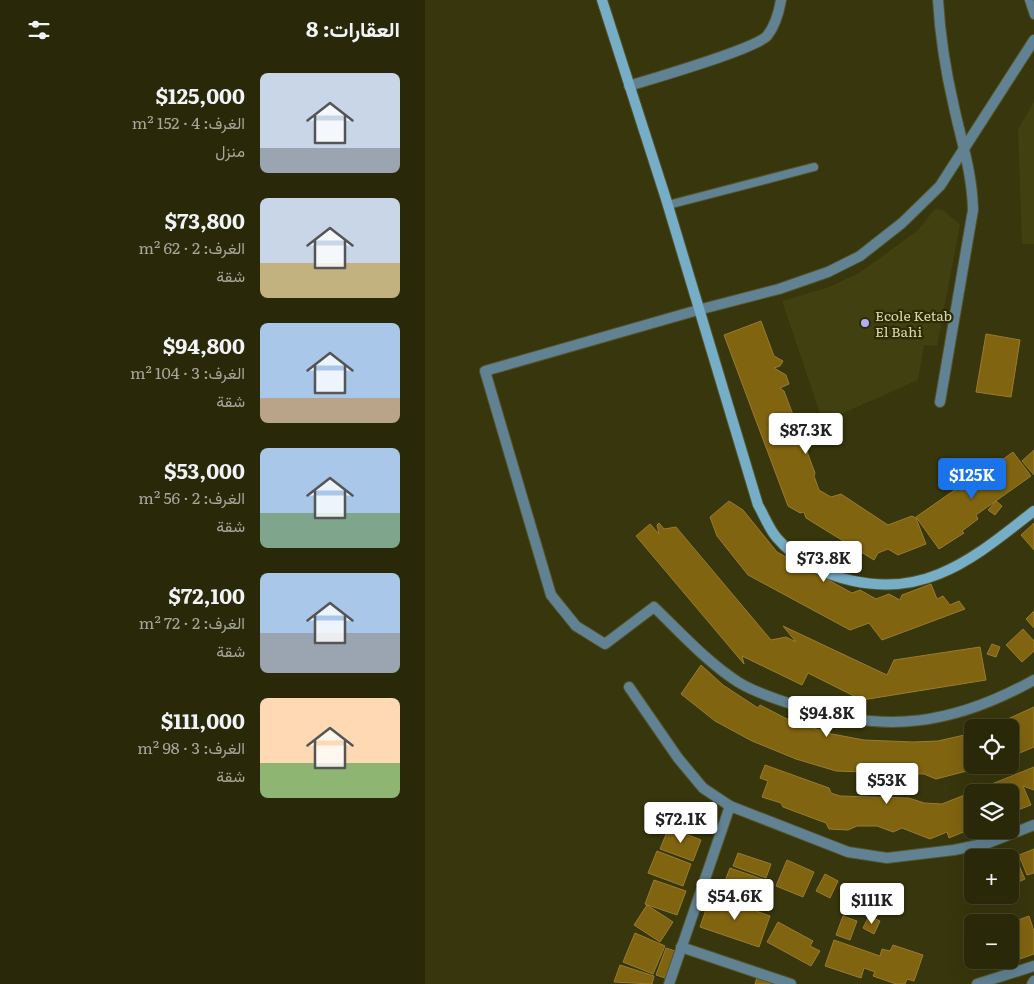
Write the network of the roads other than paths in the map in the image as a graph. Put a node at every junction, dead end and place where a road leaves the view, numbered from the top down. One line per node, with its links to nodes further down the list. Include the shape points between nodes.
1 (602, 0): 7 (street)
2 (781, 0): 7 (street, via 778,14 766,36 740,49)
3 (938, 0): 8 (street, via 953,106)
4 (1029, 0): 5 (lane)
5 (1034, 15)
6 (1034, 40): 8 (street)
7 (629, 86): 10 (street)
8 (964, 145): 11 (street, via 939,186 902,223 860,256 828,272 779,289); 12 (street, via 973,180 973,210)
9 (814, 167): 10 (lane)
10 (668, 205): 11 (street)
11 (698, 310): 13 (street, via 758,505 776,537 798,556 827,572 859,582 909,583 963,562); 14 (street, via 485,371 551,596 577,626 605,644 654,607 708,659 739,683 783,701 857,721 906,723 947,717 985,704)
12 (941, 402)
13 (1034, 511)
14 (1034, 680)
15 (629, 687): 16 (street, via 703,788)
16 (730, 806): 17 (street, via 848,852 887,858 988,843); 18 (street)
17 (1034, 825)
18 (681, 947): 21 (street); 22 (street)
19 (1034, 966): 23 (street)
20 (1034, 981): 24 (street)
21 (669, 984)
22 (791, 984)
23 (977, 984)
24 (1031, 984)

